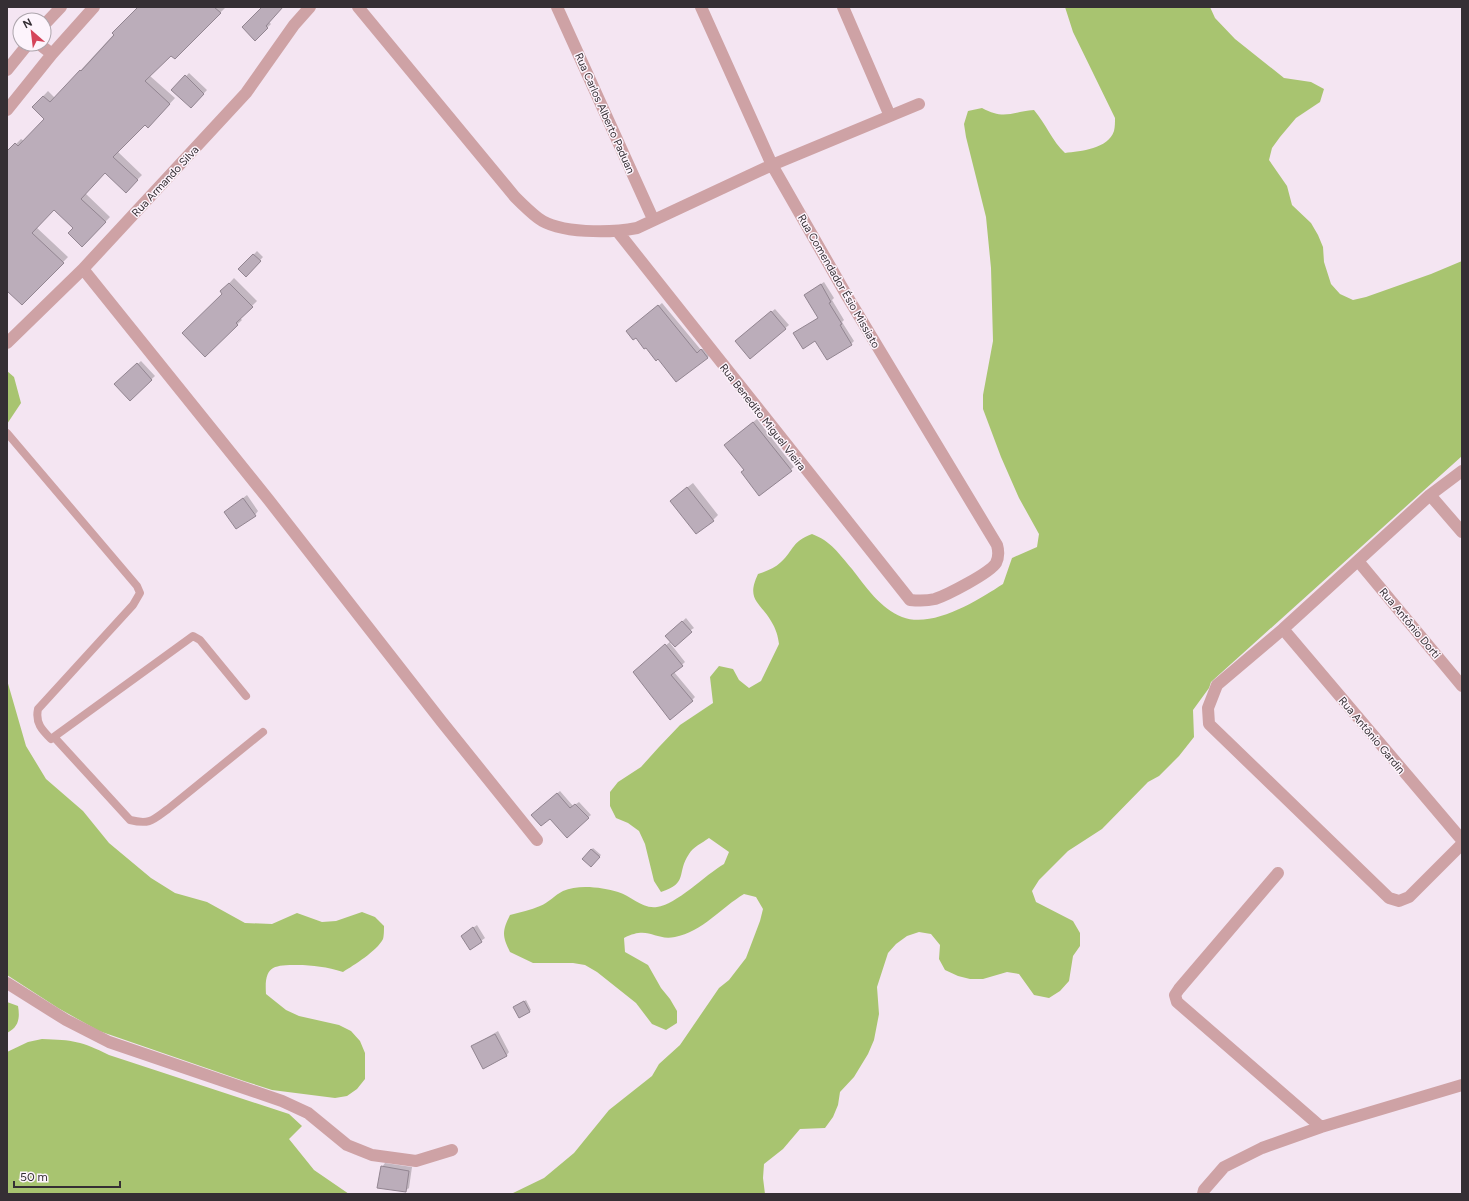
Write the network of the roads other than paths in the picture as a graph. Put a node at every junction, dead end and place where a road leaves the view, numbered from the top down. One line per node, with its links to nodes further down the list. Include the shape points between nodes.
1 (61, 7): 8 (street)
2 (94, 7): 11 (street)
3 (310, 7): 19 (street, Rua Armando Silva, via 246,93)
4 (358, 7): 18 (street, via 515,197 538,219 557,226)
5 (557, 7): 17 (street, Rua Carlos Alberto Paduan)
6 (702, 7): 16 (street, Rua Comendador Ésio Missiato)
7 (843, 7): 15 (street)
8 (52, 17)
9 (22, 52): 12 (street)
10 (49, 52): 11 (street)
11 (52, 54): 14 (street)
12 (7, 70)
13 (919, 104): 15 (street)
14 (7, 110)
15 (890, 116): 16 (street)
16 (772, 165): 17 (street); 26 (street, Rua Comendador Ésio Missiato, via 847,296 997,545 999,554 989,572 936,599)
17 (653, 219): 18 (street, via 637,228)
18 (618, 232): 26 (street, Rua Benedito Miguel Vieira)
19 (83, 269): 20 (street, Rua Armando Silva); 32 (street, via 268,498)
20 (7, 343)
21 (7, 433): 31 (lane, via 137,586 140,593 133,605 38,709 36,717 41,730 51,739)
22 (1462, 472): 23 (street)
23 (1430, 495): 24 (street); 25 (street)
24 (1462, 532)
25 (1358, 561): 27 (street); 28 (street, Rua Antônio Dorti)
26 (910, 600)
27 (1282, 629): 33 (street, Rua Antônio Gardin); 34 (street, via 1217,686 1208,708 1209,724 1389,898 1399,901 1409,897)
28 (1462, 686)
29 (246, 696): 31 (lane, via 200,640 193,636)
30 (263, 732): 31 (lane, via 152,820 143,823 130,820)
31 (54, 737)
32 (537, 840)
33 (1462, 840)
34 (1462, 844)
35 (1278, 873): 38 (street, via 1175,995 1183,1008)
36 (7, 983): 39 (street, via 66,1020 109,1042 282,1101 308,1113 347,1145 372,1155 416,1161)
37 (1462, 1085): 38 (street)
38 (1321, 1127): 40 (street, via 1262,1148 1224,1167)
39 (452, 1150)
40 (1203, 1194)

